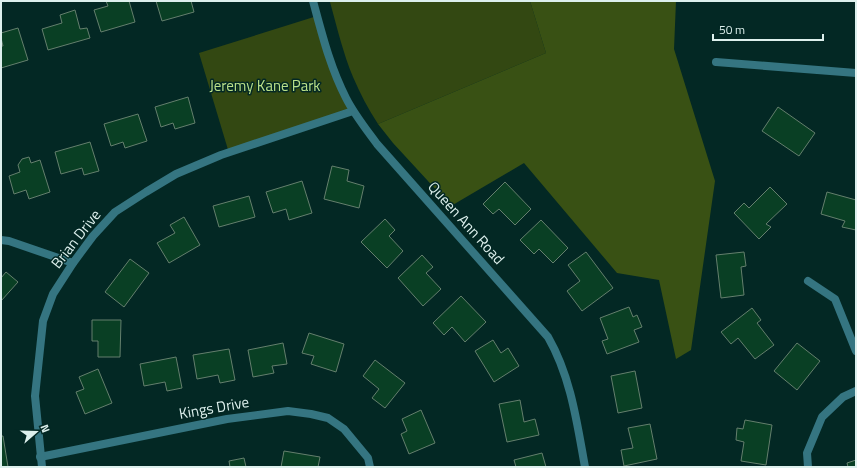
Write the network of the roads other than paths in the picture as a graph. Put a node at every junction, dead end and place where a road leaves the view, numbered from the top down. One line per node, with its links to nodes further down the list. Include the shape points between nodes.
1 (313, 1): 4 (street, Queen Ann Road, via 330,62)
2 (716, 62): 3 (street)
3 (856, 73)
4 (353, 112): 6 (street, Brian Drive, via 221,156 176,174 115,212); 13 (street, Queen Ann Road, via 376,144 548,337 565,374)
5 (1, 240): 6 (street)
6 (73, 263): 10 (street, Brian Drive, via 53,294 43,321 35,396)
7 (808, 281): 8 (street, via 835,299)
8 (856, 351)
9 (856, 391): 14 (street, via 843,397 822,417 807,453)
10 (40, 457): 11 (street, Brian Drive); 12 (street, Kings Drive, via 227,419 288,411 328,418 344,429 368,458)
11 (42, 467)
12 (370, 467)
13 (585, 467)
14 (808, 467)

